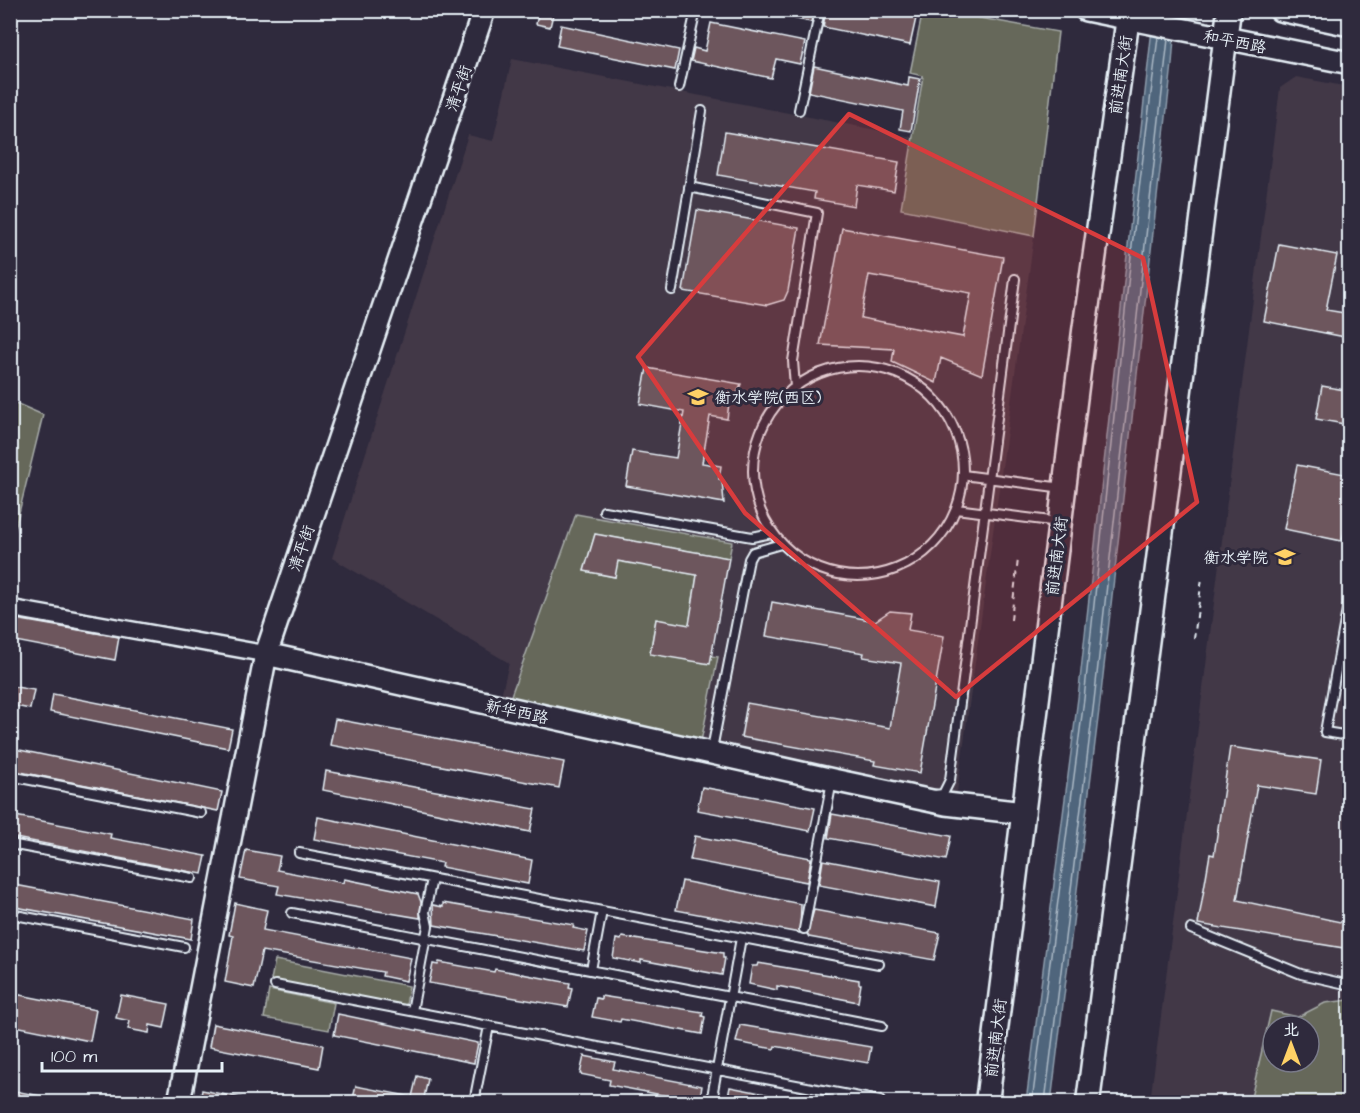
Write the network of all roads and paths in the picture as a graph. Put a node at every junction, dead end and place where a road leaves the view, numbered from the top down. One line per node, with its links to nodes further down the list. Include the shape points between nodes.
1 (484, 10): 32 (street, 清平街)
2 (696, 10): 10 (lane)
3 (820, 10): 11 (lane)
4 (1086, 10): 6 (street, 和平西路)
5 (1280, 10): 8 (street)
6 (1136, 19): 7 (street, 和平西路, via 1190,33); 19 (main road, 前进南大街)
7 (1228, 25): 9 (street, 和平西路); 64 (main road)
8 (1350, 25)
9 (1350, 63)
10 (679, 87)
11 (799, 110)
12 (702, 111): 13 (lane)
13 (689, 187): 15 (lane); 16 (lane, via 817,213 793,361)
14 (1015, 279): 18 (lane)
15 (672, 290)
16 (795, 387): 17 (lane, via 829,370 857,366 886,370 913,382 936,400 952,424 962,452); 24 (lane, via 771,411 754,451 754,493)
17 (963, 476): 18 (lane); 20 (lane)
18 (989, 479): 19 (lane); 22 (lane)
19 (1065, 488): 23 (main road, 前进南大街)
20 (956, 509): 22 (lane); 25 (lane, via 943,534 923,554 879,574 830,573 804,562)
21 (604, 511): 24 (lane, via 752,537)
22 (984, 513): 23 (lane); 25 (lane, via 950,780 937,796 719,750 713,744 749,559 753,552)
23 (1060, 523): 37 (main road, 前进南大街)
24 (772, 533): 25 (lane)
25 (781, 544)
26 (1018, 559): 30 (path)
27 (1202, 578): 31 (path)
28 (1350, 593): 33 (lane, via 1325,732)
29 (10, 608): 32 (street, 新华西路)
30 (1011, 620)
31 (1194, 639)
32 (266, 654): 35 (street, 新华西路); 60 (street, 清平街)
33 (1350, 736)
34 (10, 776): 36 (lane)
35 (832, 780): 37 (street, 新华西路, via 946,804); 45 (lane)
36 (201, 813)
37 (1024, 813): 63 (main road, 前进南大街)
38 (10, 844): 40 (lane)
39 (299, 853): 41 (lane)
40 (192, 878)
41 (432, 879): 42 (lane); 48 (lane, via 425,912)
42 (602, 911): 47 (lane); 51 (lane)
43 (292, 913): 48 (lane)
44 (10, 914): 49 (lane)
45 (804, 929)
46 (1191, 929): 53 (lane, via 1301,974)
47 (741, 938): 50 (lane); 54 (lane)
48 (426, 939): 51 (lane); 55 (lane)
49 (184, 947)
50 (879, 964)
51 (591, 970): 54 (lane)
52 (275, 985): 55 (lane)
53 (1350, 985)
54 (730, 997): 57 (lane); 58 (lane)
55 (412, 1011): 56 (lane)
56 (489, 1026): 58 (lane); 61 (lane)
57 (882, 1026)
58 (716, 1069): 59 (lane); 62 (lane, via 713,1091)
59 (880, 1101)
60 (179, 1102)
61 (474, 1102)
62 (718, 1102)
63 (987, 1102)
64 (1088, 1102)

